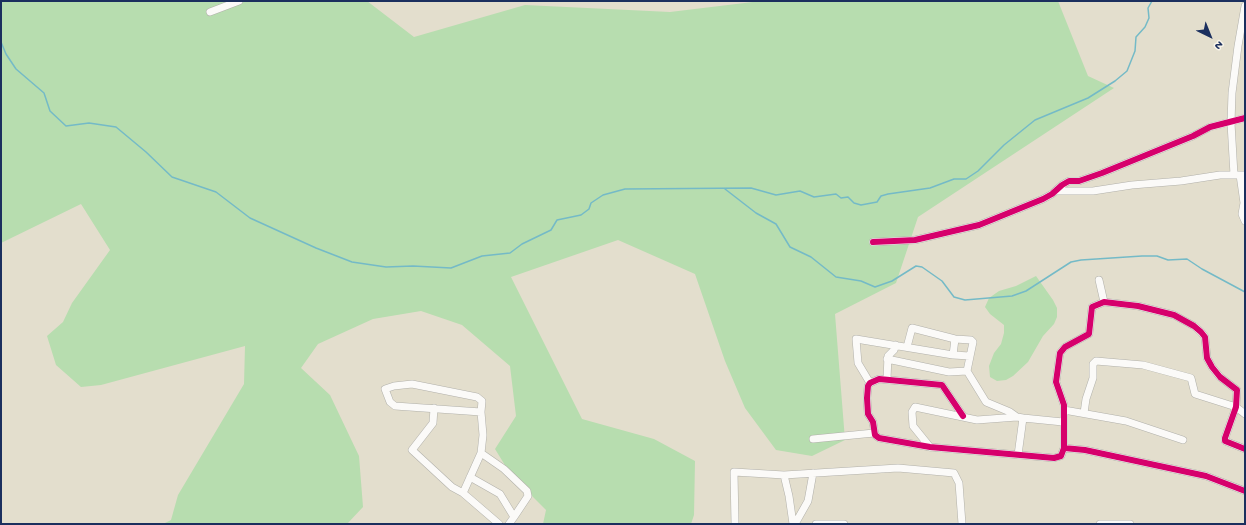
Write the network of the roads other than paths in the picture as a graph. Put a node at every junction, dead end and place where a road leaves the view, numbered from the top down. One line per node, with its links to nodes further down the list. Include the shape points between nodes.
1 (239, 1): 3 (street)
2 (1245, 6): 4 (street)
3 (210, 12)
4 (1243, 26): 6 (street, via 1232,93)
5 (1245, 118): 6 (street)
6 (1231, 123): 7 (street); 8 (street, via 1210,127 1102,173 1079,181 1069,181)
7 (1240, 175): 8 (street, via 1132,185 1093,192); 9 (street, via 1244,203 1242,214)
8 (1056, 191): 10 (street, via 972,227 920,239)
9 (1245, 221)
10 (873, 242)
11 (1099, 280): 12 (street)
12 (1104, 302): 24 (street, via 1174,315 1194,326 1205,337 1207,358 1217,374 1237,390); 26 (street, via 1092,307 1089,334 1065,347 1060,353 1056,382 1064,400)
13 (955, 339): 15 (street, via 912,328); 16 (street); 17 (street, via 973,341)
14 (896, 346): 15 (street); 18 (street); 22 (street, via 859,338 855,340 861,370)
15 (907, 347): 16 (street)
16 (953, 355): 17 (street)
17 (970, 356): 19 (street)
18 (887, 359): 20 (street); 21 (street)
19 (967, 371): 20 (street); 31 (street, via 986,402)
20 (949, 372): 23 (street)
21 (887, 379): 22 (street); 23 (street)
22 (870, 383): 33 (street, via 867,398)
23 (942, 385): 30 (street)
24 (1236, 407): 28 (street, via 1195,394 1191,378 1143,365 1096,361 1093,364 1093,378); 29 (street); 38 (street, via 1225,440 1228,444)
25 (434, 408): 27 (street); 27 (street, via 395,406 390,402 385,389 412,384 477,397 482,401); 45 (street, via 432,423 412,450)
26 (1064, 410): 28 (street); 32 (street)
27 (481, 412): 39 (street)
28 (1084, 413): 35 (street, via 1126,421)
29 (1245, 414)
30 (963, 416): 31 (street, via 977,420); 36 (street, via 917,407 913,409 911,422)
31 (1020, 418): 32 (street); 40 (street)
32 (1063, 422): 37 (street)
33 (874, 433): 34 (street); 36 (street, via 879,438)
34 (813, 439)
35 (1183, 440)
36 (930, 447): 40 (street)
37 (1064, 448): 40 (street, via 1057,458); 44 (street, via 1191,472)
38 (1245, 449)
39 (481, 453): 43 (street); 46 (street, via 504,469 527,491 528,496)
40 (1018, 454)
41 (813, 473): 42 (street); 51 (street, via 808,501); 54 (street, via 898,468 954,473 959,483)
42 (784, 475): 50 (street, via 734,472); 51 (street)
43 (470, 476): 45 (street); 46 (street, via 500,494)
44 (1245, 491)
45 (462, 493): 47 (street)
46 (514, 518): 49 (street)
47 (498, 523): 48 (street)
48 (505, 524)
49 (509, 524)
50 (736, 524)
51 (794, 524)
52 (816, 524): 53 (street)
53 (844, 524)
54 (962, 524)
55 (1100, 524): 56 (street)
56 (1130, 524)

